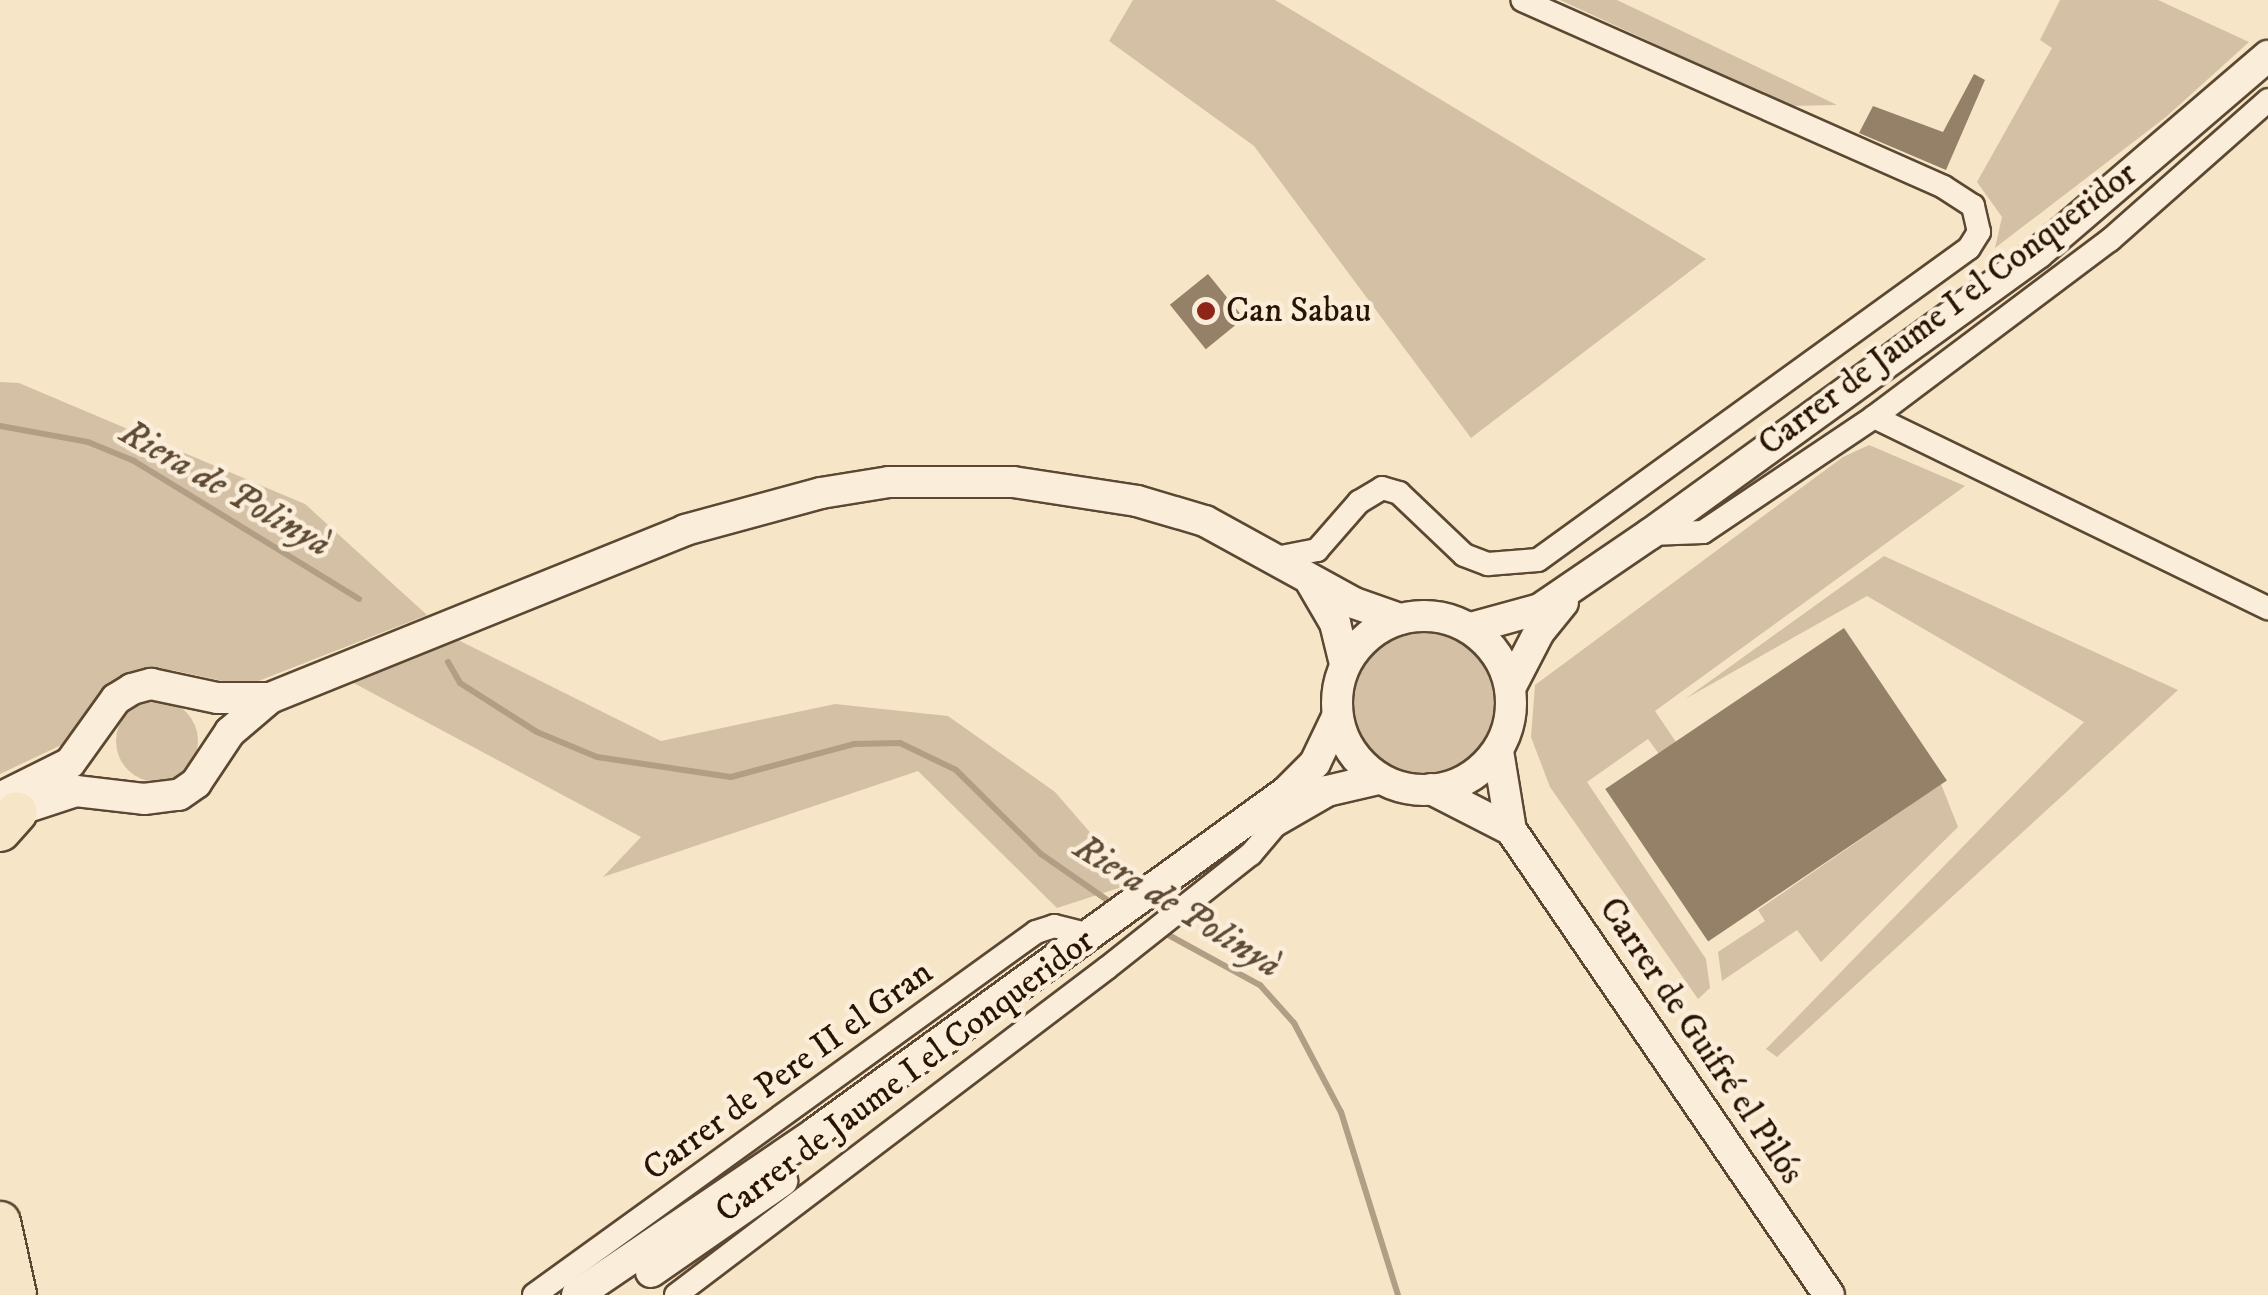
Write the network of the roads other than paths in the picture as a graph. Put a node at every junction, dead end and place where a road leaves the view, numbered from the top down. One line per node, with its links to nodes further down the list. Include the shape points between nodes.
1 (1522, 0): 5 (street, via 1944,187 1973,206 1979,232 1969,248 1538,560 1488,564 1464,555 1399,493 1382,488 1360,502)
2 (2268, 56): 6 (main road, via 2038,253)
3 (2268, 100): 4 (street, Carrer de Jaume I el Conqueridor, via 2110,240)
4 (1874, 417): 6 (street, Carrer de Jaume I el Conqueridor, via 1702,532); 10 (street)
5 (1340, 530): 7 (street, via 1318,550); 9 (street)
6 (1650, 534): 8 (main road)
7 (1276, 558): 9 (main road); 16 (main road, via 1205,521 1137,500 1014,482 890,482 685,530)
8 (1578, 584): 12 (main road, via 1526,616); 15 (main road, via 1539,632)
9 (1321, 586): 11 (main road); 13 (main road)
10 (2268, 608)
11 (1400, 620): 12 (main road, via 1439,618); 13 (main road, via 1379,630)
12 (1470, 628): 15 (main road, via 1501,664)
13 (1346, 664): 17 (main road)
14 (172, 687): 16 (main road, via 217,698); 18 (main road, via 132,689 116,699); 20 (main road, via 189,695 211,728)
15 (1510, 688): 19 (main road, via 1508,727)
16 (270, 698): 20 (main road, via 230,732)
17 (1337, 717): 21 (main road, via 1351,752); 27 (main road, via 1304,777)
18 (98, 731): 23 (main road, via 102,768); 24 (main road, via 70,763)
19 (1498, 751): 22 (main road, via 1467,778); 26 (main road, Carrer de Guifré el Pilós)
20 (207, 767): 23 (main road, via 179,795 144,800)
21 (1378, 779): 22 (main road); 25 (main road, via 1337,788)
22 (1431, 789): 26 (main road, Carrer de Guifré el Pilós)
23 (127, 793): 24 (main road, via 76,791)
24 (4, 808)
25 (1284, 815): 27 (main road); 34 (street, Carrer de Jaume I el Conqueridor, via 1251,854 1107,968)
26 (1511, 830): 35 (main road, Carrer de Guifré el Pilós)
27 (1146, 901): 28 (main road)
28 (1103, 930): 31 (street, Carrer de Pere II el Gran, via 1054,926 1036,932); 32 (main road); 33 (main road, via 865,1122)
29 (0, 1222): 30 (highway)
30 (16, 1295)
31 (534, 1295)
32 (577, 1295)
33 (615, 1295)
34 (676, 1295)
35 (1828, 1295)

